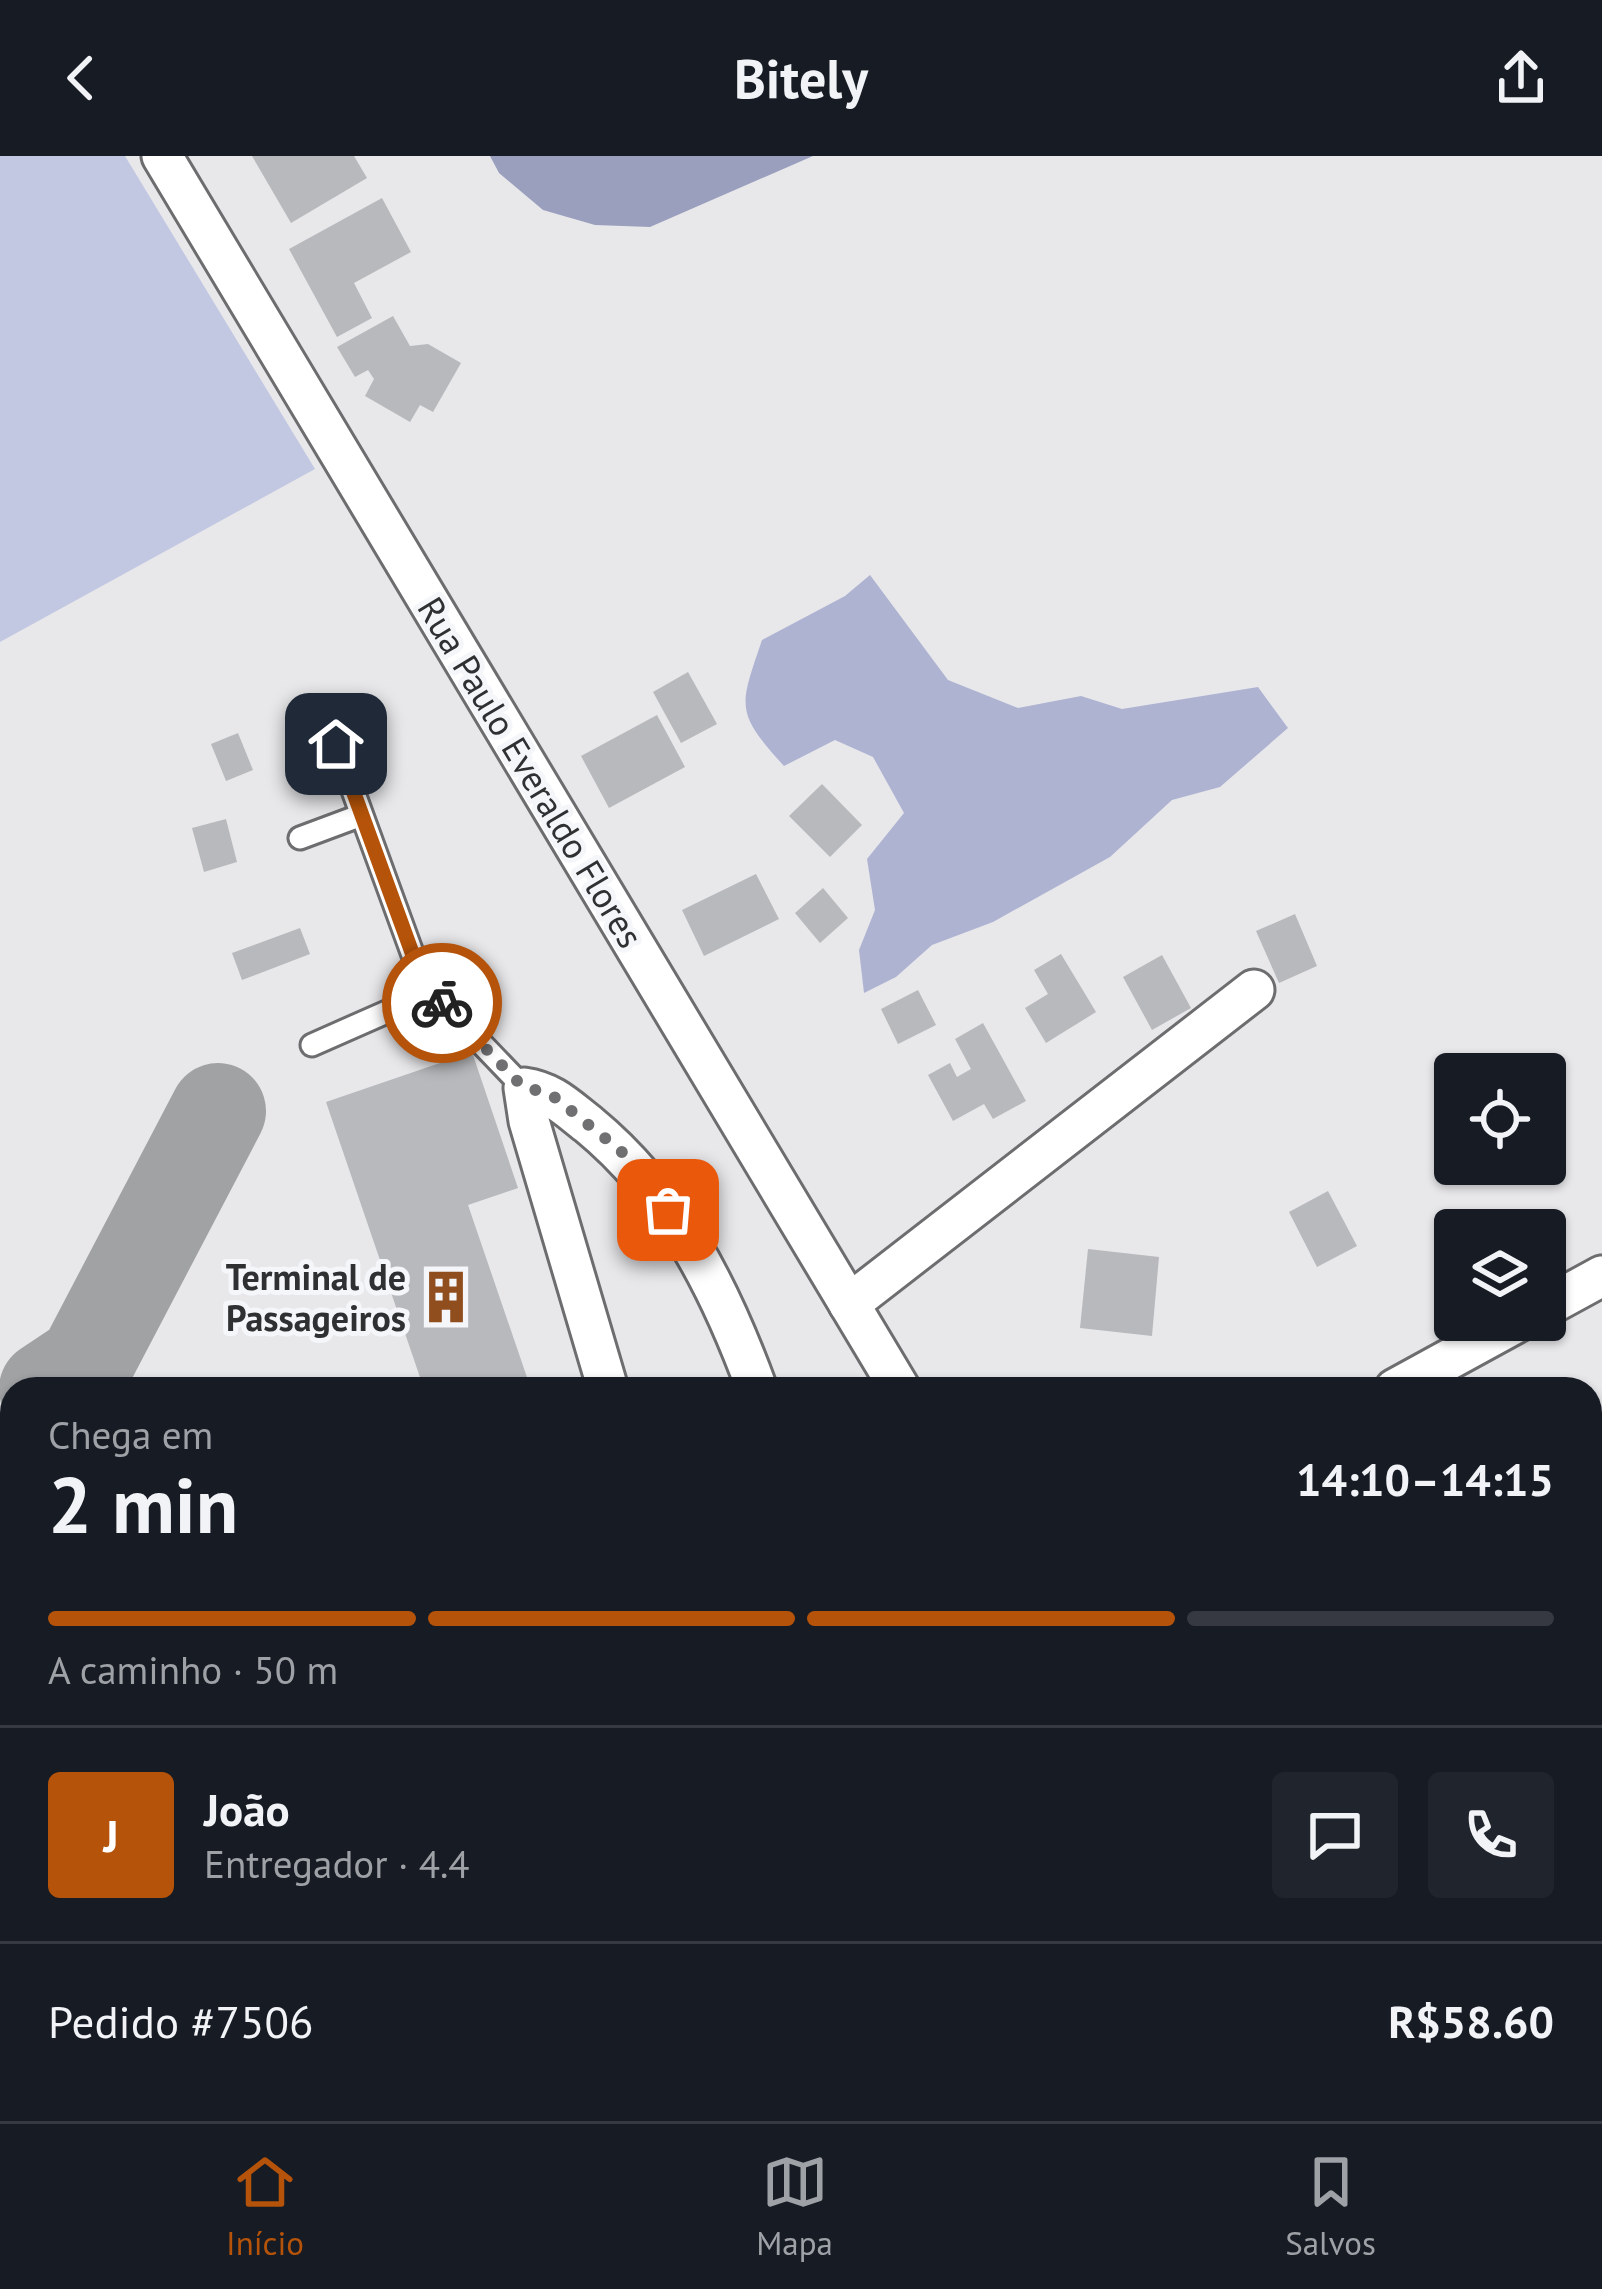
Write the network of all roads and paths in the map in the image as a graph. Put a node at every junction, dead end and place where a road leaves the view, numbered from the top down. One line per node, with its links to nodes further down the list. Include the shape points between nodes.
1 (162, 156): 11 (street, Rua Paulo Everaldo Flores)
2 (336, 744): 3 (lane)
3 (359, 816): 4 (lane); 6 (lane)
4 (300, 838)
5 (1254, 989): 11 (street)
6 (432, 992): 7 (lane); 8 (lane)
7 (312, 1045)
8 (524, 1088): 13 (street); 14 (street, via 548,1092 621,1151 691,1239)
9 (1602, 1276): 10 (street)
10 (1566, 1296)
11 (849, 1304): 15 (street, Rua Paulo Everaldo Flores)
12 (1483, 1341): 16 (street)
13 (604, 1377)
14 (753, 1377)
15 (893, 1377)
16 (1417, 1377)

